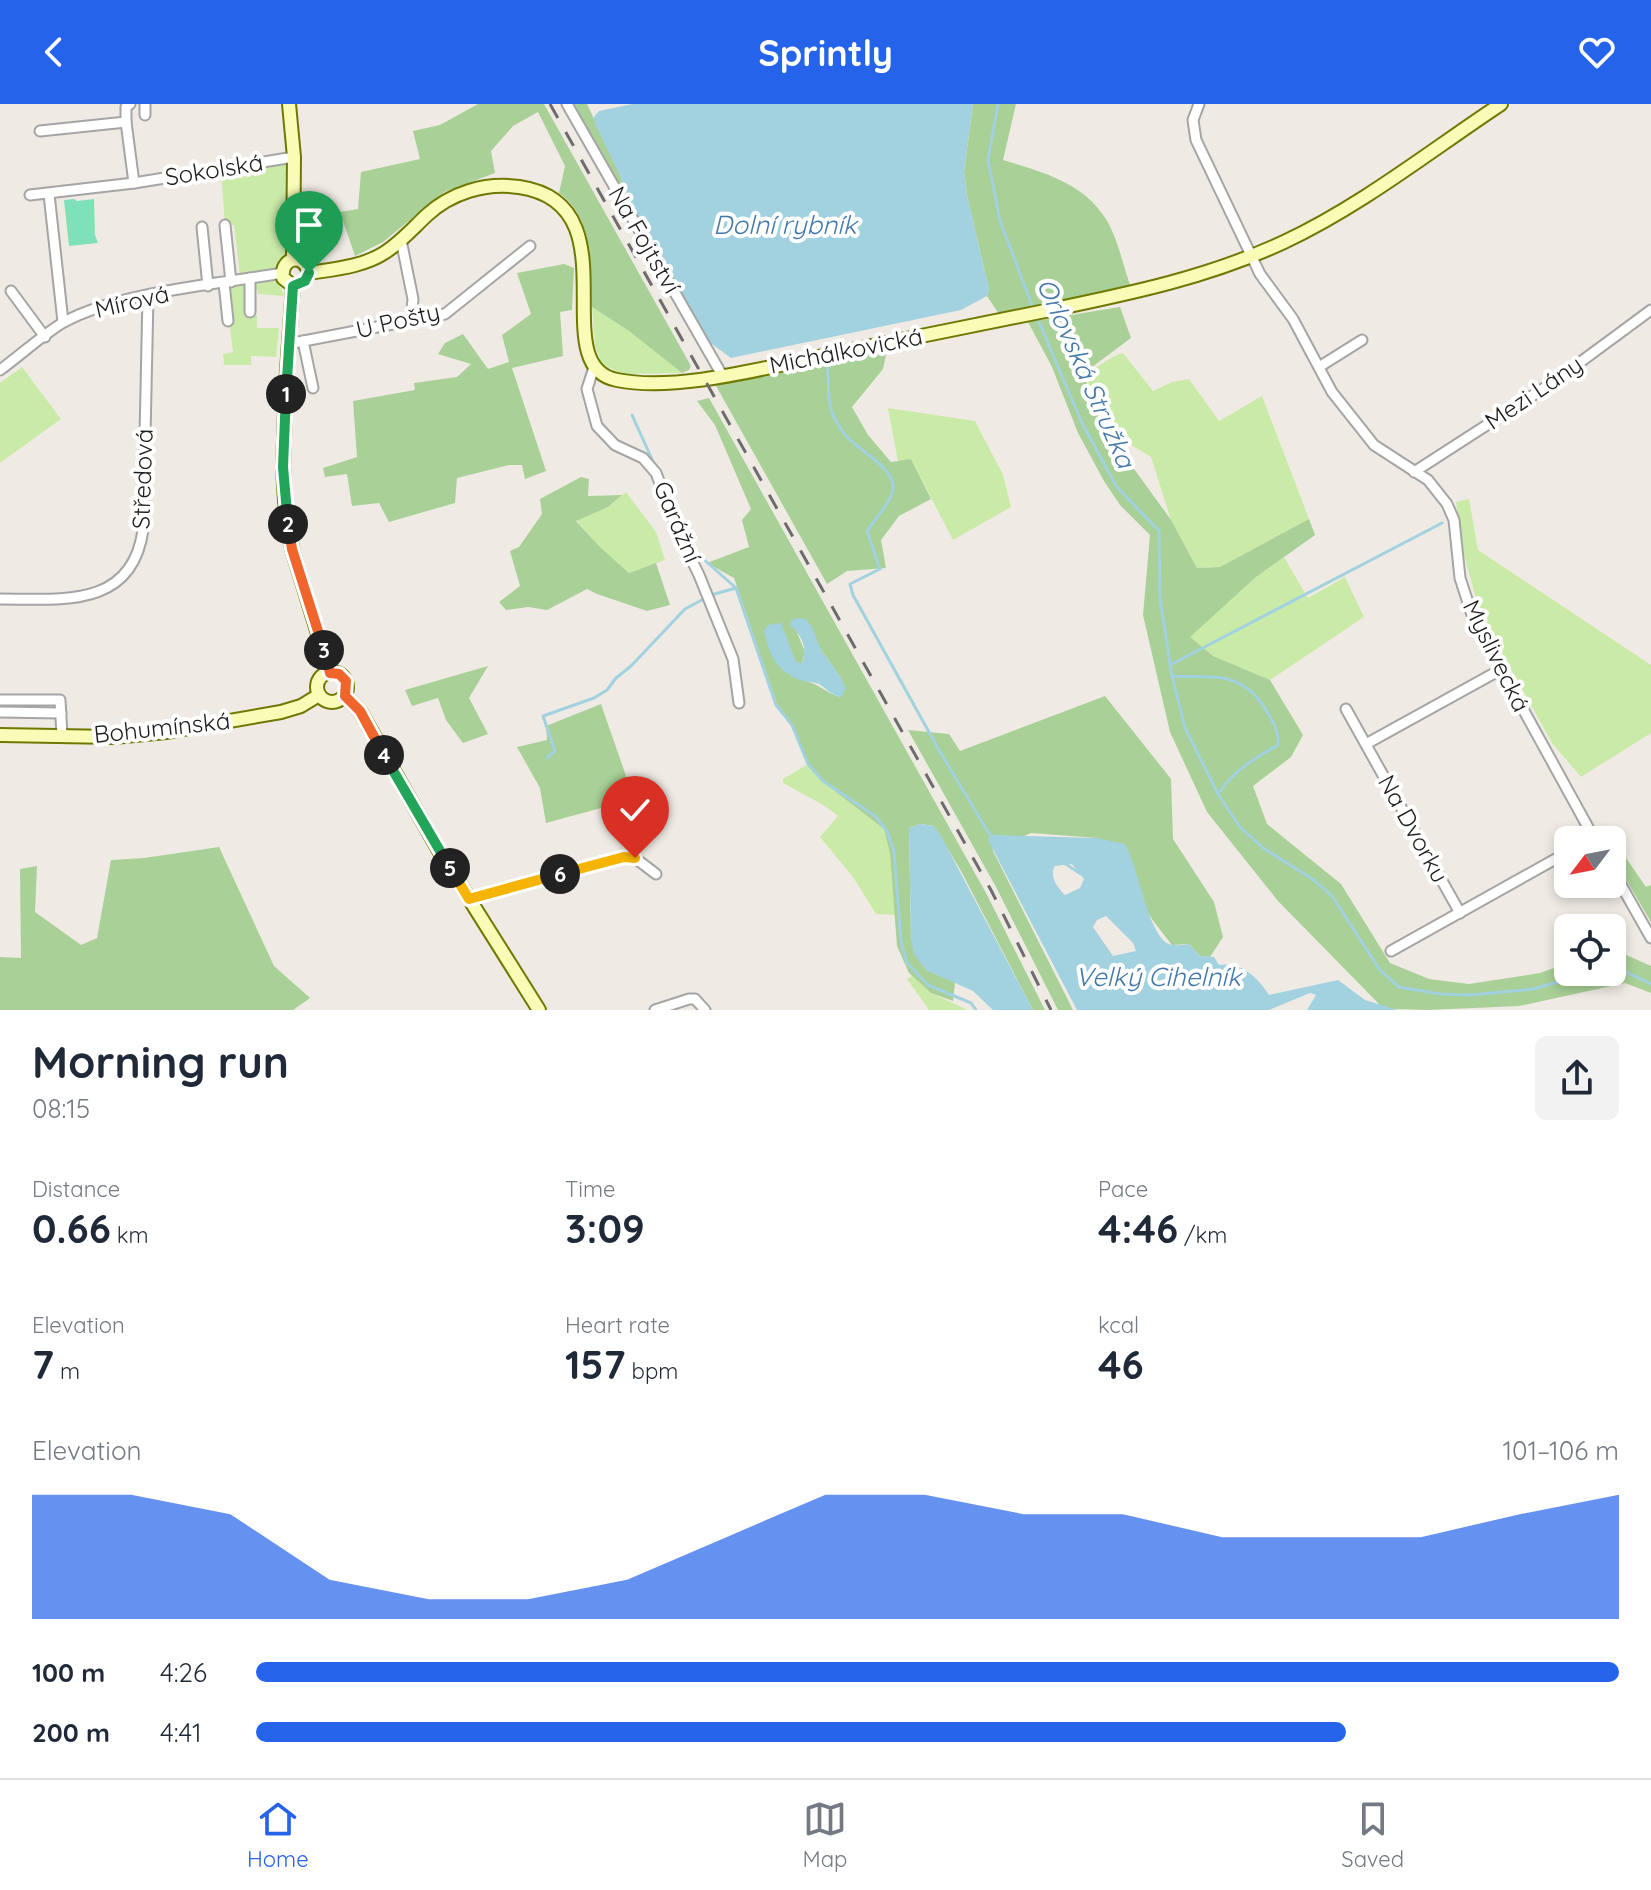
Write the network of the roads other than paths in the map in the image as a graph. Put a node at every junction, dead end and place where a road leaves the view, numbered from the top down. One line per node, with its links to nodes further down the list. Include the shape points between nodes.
1 (130, 104): 6 (street)
2 (289, 104): 8 (main road)
3 (567, 104): 38 (street, Na Fojtství)
4 (1199, 104): 16 (street, Myslivecká, via 1193,120 1196,140)
5 (1501, 104): 16 (main road, Michálkovická, via 1341,210)
6 (126, 122): 7 (street); 9 (street, Sokolská)
7 (40, 131)
8 (294, 157): 9 (street, Sokolská); 17 (main road)
9 (134, 183): 10 (street, Sokolská)
10 (49, 194): 11 (street, Sokolská); 30 (street)
11 (30, 195)
12 (225, 225): 21 (street)
13 (202, 227): 22 (street)
14 (401, 240): 19 (main road, via 363,262); 28 (street, via 413,299); 35 (main road, via 436,207 473,189 514,186 550,198 572,220 582,245 584,335)
15 (530, 246): 28 (street, U Pošty, via 445,314)
16 (1252, 256): 36 (street, Myslivecká); 38 (main road, Michálkovická, via 1168,285)
17 (293, 259): 18 (main road); 19 (main road, via 304,262)
18 (282, 273): 20 (street, Mírová); 23 (main road)
19 (309, 273): 23 (main road)
20 (250, 278): 21 (street, Mírová); 27 (street)
21 (228, 282): 22 (street, Mírová); 29 (street)
22 (208, 286): 25 (street, Mírová)
23 (293, 286): 34 (main road)
24 (11, 291): 31 (street)
25 (148, 296): 30 (street, Mírová); 41 (street, Středová, via 140,548 121,579 99,593)
26 (1651, 310): 40 (street, Mezi Lány, via 1552,383)
27 (250, 312)
28 (411, 320): 33 (street, U Pošty)
29 (228, 321)
30 (63, 322): 31 (street, Mírová)
31 (45, 337): 37 (street, Mírová)
32 (1362, 340): 36 (street)
33 (303, 341): 34 (street, U Pošty); 39 (street)
34 (288, 344): 43 (main road, via 285,501 292,549)
35 (594, 367): 38 (main road, Michálkovická, via 611,379 632,382); 47 (street, Garážní, via 587,389 597,426 656,473 733,659)
36 (1319, 367): 40 (street, Myslivecká, via 1374,445)
37 (0, 370)
38 (722, 375)
39 (313, 388)
40 (1414, 472): 42 (street, Myslivecká, via 1428,480 1454,520 1460,578 1473,618)
41 (0, 599)
42 (1500, 670): 53 (street); 54 (street, Myslivecká)
43 (330, 673): 44 (main road, via 319,681); 45 (main road, via 346,681)
44 (319, 695): 45 (main road, via 332,702); 52 (main road, Bohumínská, via 291,709 220,723 114,737)
45 (345, 696): 58 (main road, via 360,711)
46 (0, 700): 50 (street, via 60,700)
47 (739, 703)
48 (1346, 709): 53 (street, Na Dvorku)
49 (0, 712): 50 (street)
50 (61, 713): 52 (street)
51 (0, 735): 52 (main road, Bohumínská)
52 (62, 736)
53 (1366, 744): 59 (street, Na Dvorku)
54 (1586, 826)
55 (1554, 860): 59 (street)
56 (656, 874): 58 (street, via 635,858 624,857)
57 (1626, 893): 60 (street)
58 (469, 899): 62 (main road)
59 (1460, 913): 61 (street)
60 (1650, 935)
61 (1391, 951)
62 (539, 1010)
63 (655, 1010): 64 (street, via 695,999)
64 (705, 1010)

